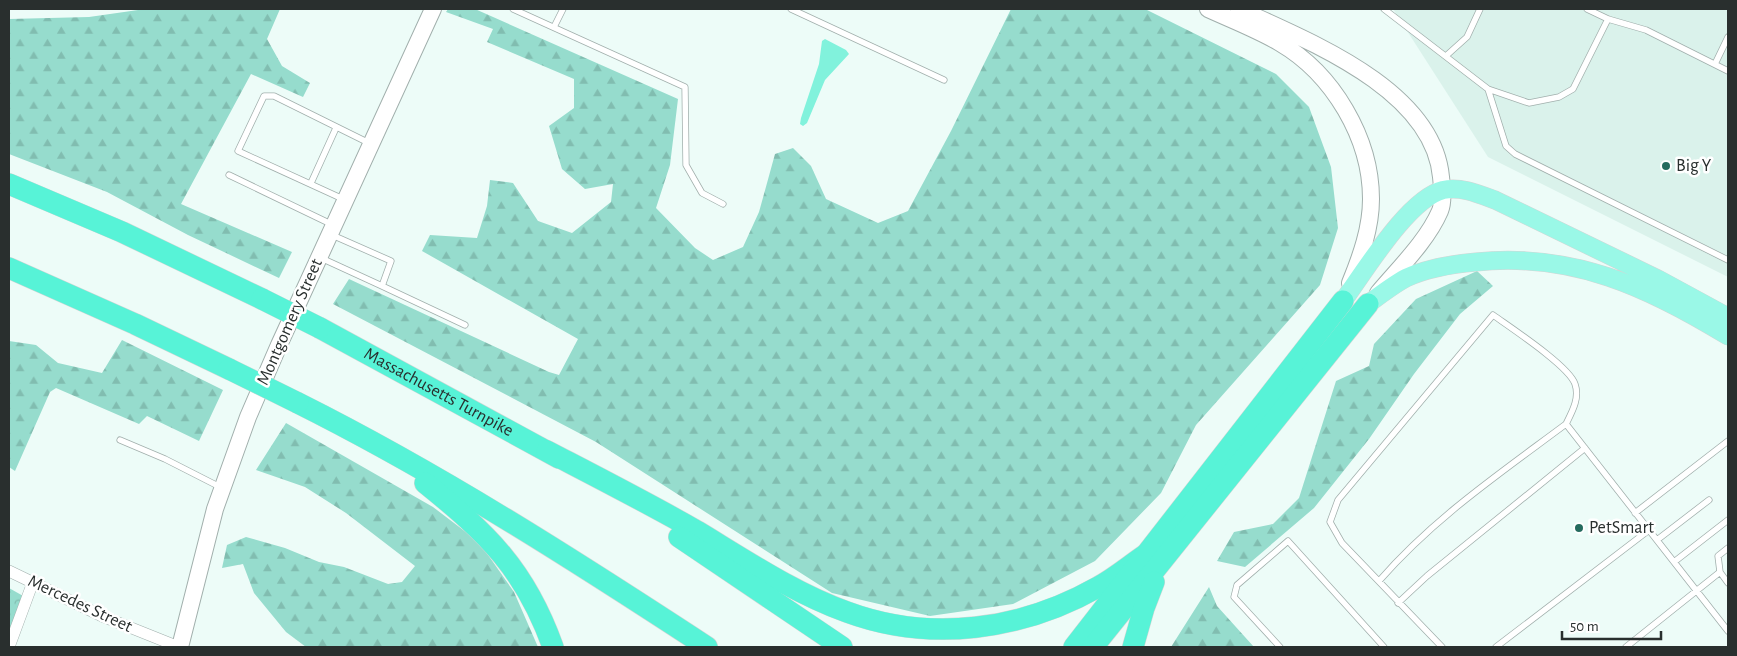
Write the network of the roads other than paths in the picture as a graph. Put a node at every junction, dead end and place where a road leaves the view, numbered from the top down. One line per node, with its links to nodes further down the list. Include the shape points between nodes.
1 (433, 9): 19 (main road, Montgomery Street)
2 (513, 9): 11 (lane)
3 (563, 9): 11 (lane)
4 (791, 9): 16 (lane)
5 (1208, 9): 31 (main road, via 1281,44 1303,60 1330,87 1350,118 1366,154 1371,199 1364,250)
6 (1240, 9): 23 (main road, via 1350,62 1379,82 1423,130 1440,164)
7 (1384, 9): 13 (lane)
8 (1480, 9): 13 (lane, via 1467,37)
9 (1587, 9): 10 (lane)
10 (1608, 19): 14 (lane, via 1646,30); 17 (lane, via 1573,88 1560,97 1529,103)
11 (554, 27): 25 (lane, via 685,86 686,165 702,193)
12 (1728, 37): 14 (lane)
13 (1447, 56): 17 (lane)
14 (1715, 64): 15 (lane)
15 (1728, 71)
16 (944, 80)
17 (1488, 89): 28 (lane, via 1506,146 1515,154)
18 (336, 128): 19 (lane); 21 (lane); 21 (lane, via 274,96 264,96 238,151)
19 (371, 144): 24 (main road, Montgomery Street)
20 (229, 175): 26 (lane)
21 (311, 183): 24 (lane)
22 (9, 184): 41 (highway, Massachusetts Turnpike, bridge, via 122,232 262,299)
23 (1442, 191): 31 (main road, via 1409,212); 32 (main road, via 1440,209 1431,226); 33 (main road, via 1472,191 1495,200 1650,275)
24 (345, 200): 26 (main road, Montgomery Street)
25 (723, 204)
26 (331, 230): 27 (main road, Montgomery Street); 30 (lane, via 391,261)
27 (319, 257): 30 (lane); 42 (main road, Montgomery Street, via 252,408)
28 (1728, 260)
29 (9, 268): 39 (highway, bridge, via 136,324)
30 (382, 286): 34 (lane)
31 (1343, 301): 49 (highway)
32 (1368, 304): 35 (main road, via 1406,278 1450,264 1545,260 1594,271 1642,290 1689,312); 49 (highway)
33 (1728, 317)
34 (465, 325)
35 (1728, 336)
36 (1566, 424): 40 (lane); 53 (lane, via 1456,506 1408,548); 53 (lane, via 1575,407 1575,384 1565,370 1493,315 1338,500 1330,522 1342,543)
37 (120, 440): 42 (lane)
38 (1728, 441): 44 (lane)
39 (382, 448): 61 (highway, via 492,541 519,575 543,619); 62 (highway, via 463,493)
40 (1585, 448): 44 (lane); 57 (lane)
41 (547, 451): 49 (highway, via 658,509 801,592 847,612 892,624 945,631 995,626 1047,612); 63 (highway, Massachusetts Turnpike)
42 (222, 488): 60 (main road, Montgomery Street)
43 (1709, 500): 47 (lane)
44 (1636, 513): 46 (lane)
45 (1728, 520): 50 (lane)
46 (1649, 530): 47 (lane); 70 (lane)
47 (1657, 540): 50 (lane)
48 (1728, 548): 52 (lane, via 1718,556)
49 (1154, 558): 64 (highway); 65 (highway); 66 (highway)
50 (1674, 562): 56 (lane)
51 (9, 570): 54 (street, Mercedes Street)
52 (1720, 572): 55 (lane); 56 (lane)
53 (1378, 581): 57 (lane)
54 (33, 582): 59 (street); 60 (street, Mercedes Street, via 104,617)
55 (1728, 583)
56 (1697, 592): 58 (lane); 71 (lane)
57 (1398, 602): 69 (lane)
58 (1728, 631)
59 (9, 647)
60 (179, 647)
61 (553, 647)
62 (707, 647)
63 (842, 647)
64 (1074, 647)
65 (1093, 647)
66 (1133, 647)
67 (1280, 647): 68 (lane, via 1234,597 1237,585 1288,541)
68 (1384, 647)
69 (1442, 647)
70 (1496, 647)
71 (1626, 647)

